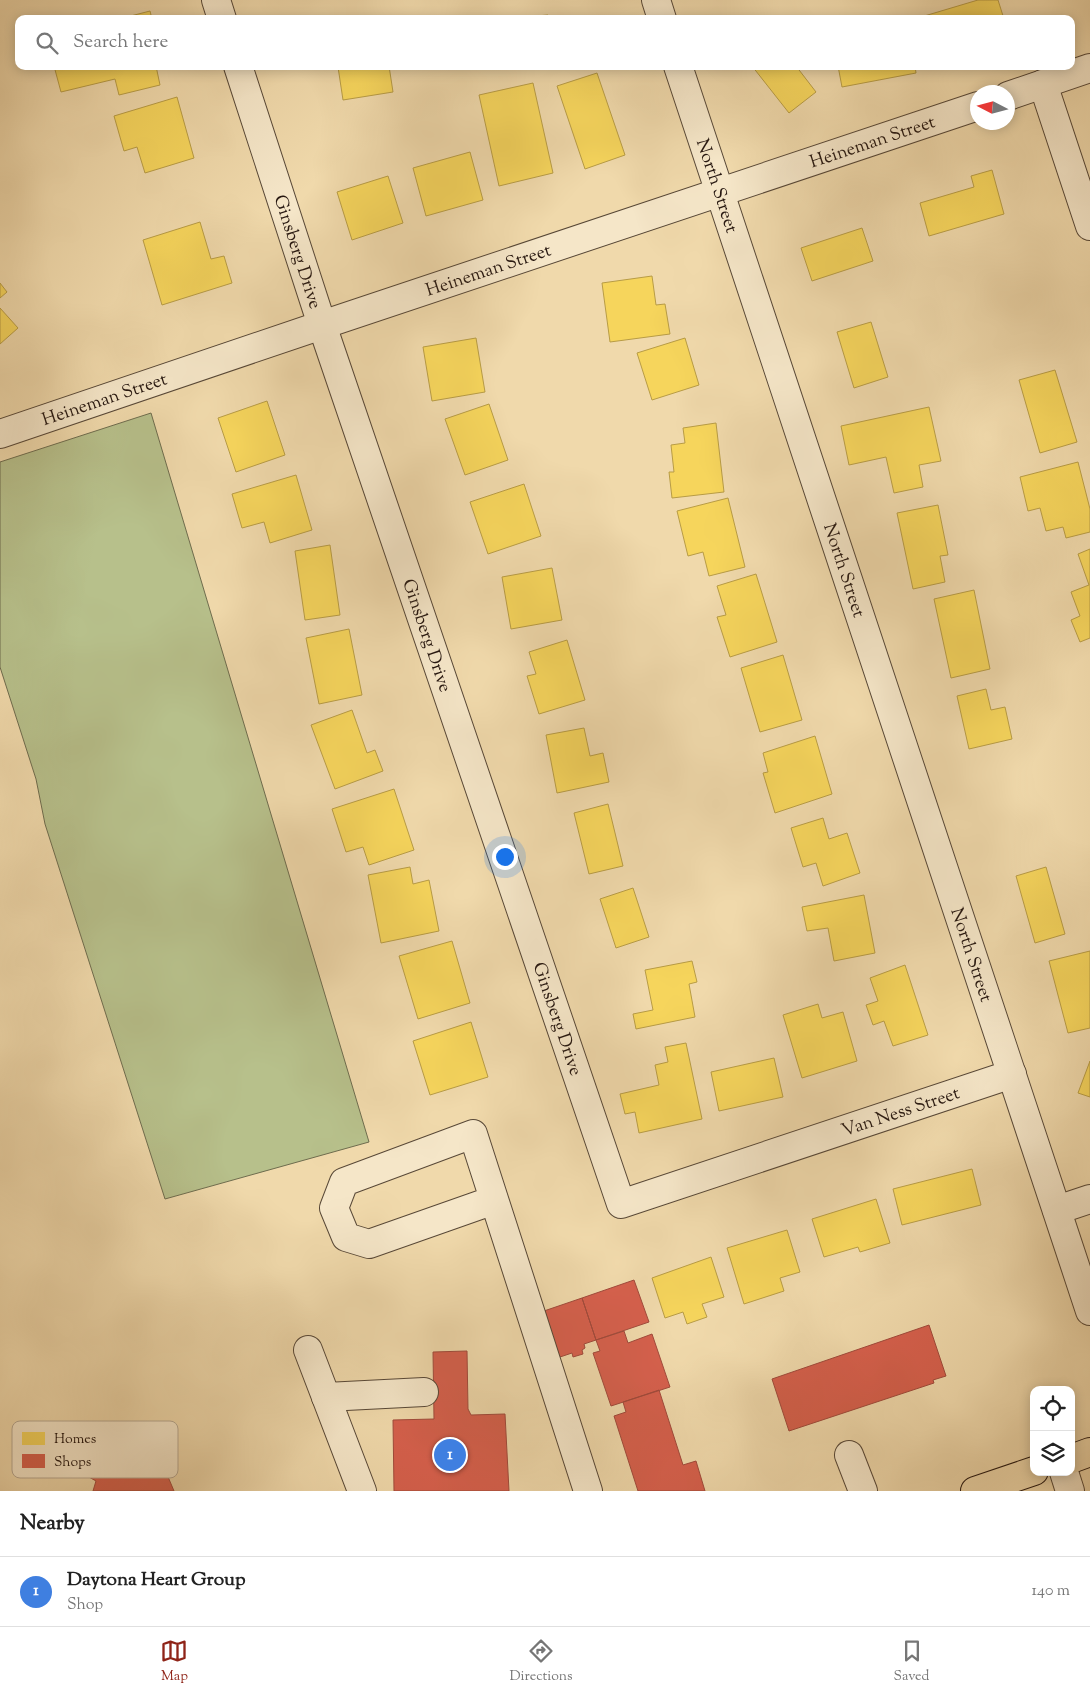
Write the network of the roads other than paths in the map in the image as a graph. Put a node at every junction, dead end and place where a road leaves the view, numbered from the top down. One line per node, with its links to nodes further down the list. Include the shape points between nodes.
1 (216, 0): 3 (street)
2 (656, 0): 4 (street)
3 (221, 15)
4 (661, 15)
5 (1090, 68): 8 (street)
6 (239, 70): 13 (street, Ginsberg Drive)
7 (679, 70): 11 (street, North Street)
8 (1043, 84): 9 (street); 12 (street)
9 (1015, 94)
10 (970, 109): 11 (street, Heineman Street)
11 (719, 193): 13 (street, Heineman Street); 15 (street, North Street)
12 (1090, 226)
13 (322, 325): 14 (street, Heineman Street); 18 (street, Ginsberg Drive)
14 (0, 434)
15 (1012, 1074): 18 (street, Van Ness Street); 19 (street)
16 (1090, 1199): 19 (street)
17 (494, 1200): 17 (street, via 369,1244 346,1237 334,1208 344,1182 473,1134); 31 (street)
18 (621, 1204)
19 (1057, 1210): 20 (street)
20 (1090, 1311)
21 (308, 1350): 23 (street)
22 (424, 1392): 23 (street)
23 (326, 1397): 30 (street)
24 (1090, 1452): 26 (main road)
25 (849, 1455): 32 (street)
26 (1075, 1458)
27 (1030, 1473): 29 (main road)
28 (1065, 1476): 34 (street)
29 (1007, 1486): 33 (main road)
30 (362, 1491)
31 (588, 1491)
32 (863, 1491)
33 (975, 1491)
34 (1070, 1491)

